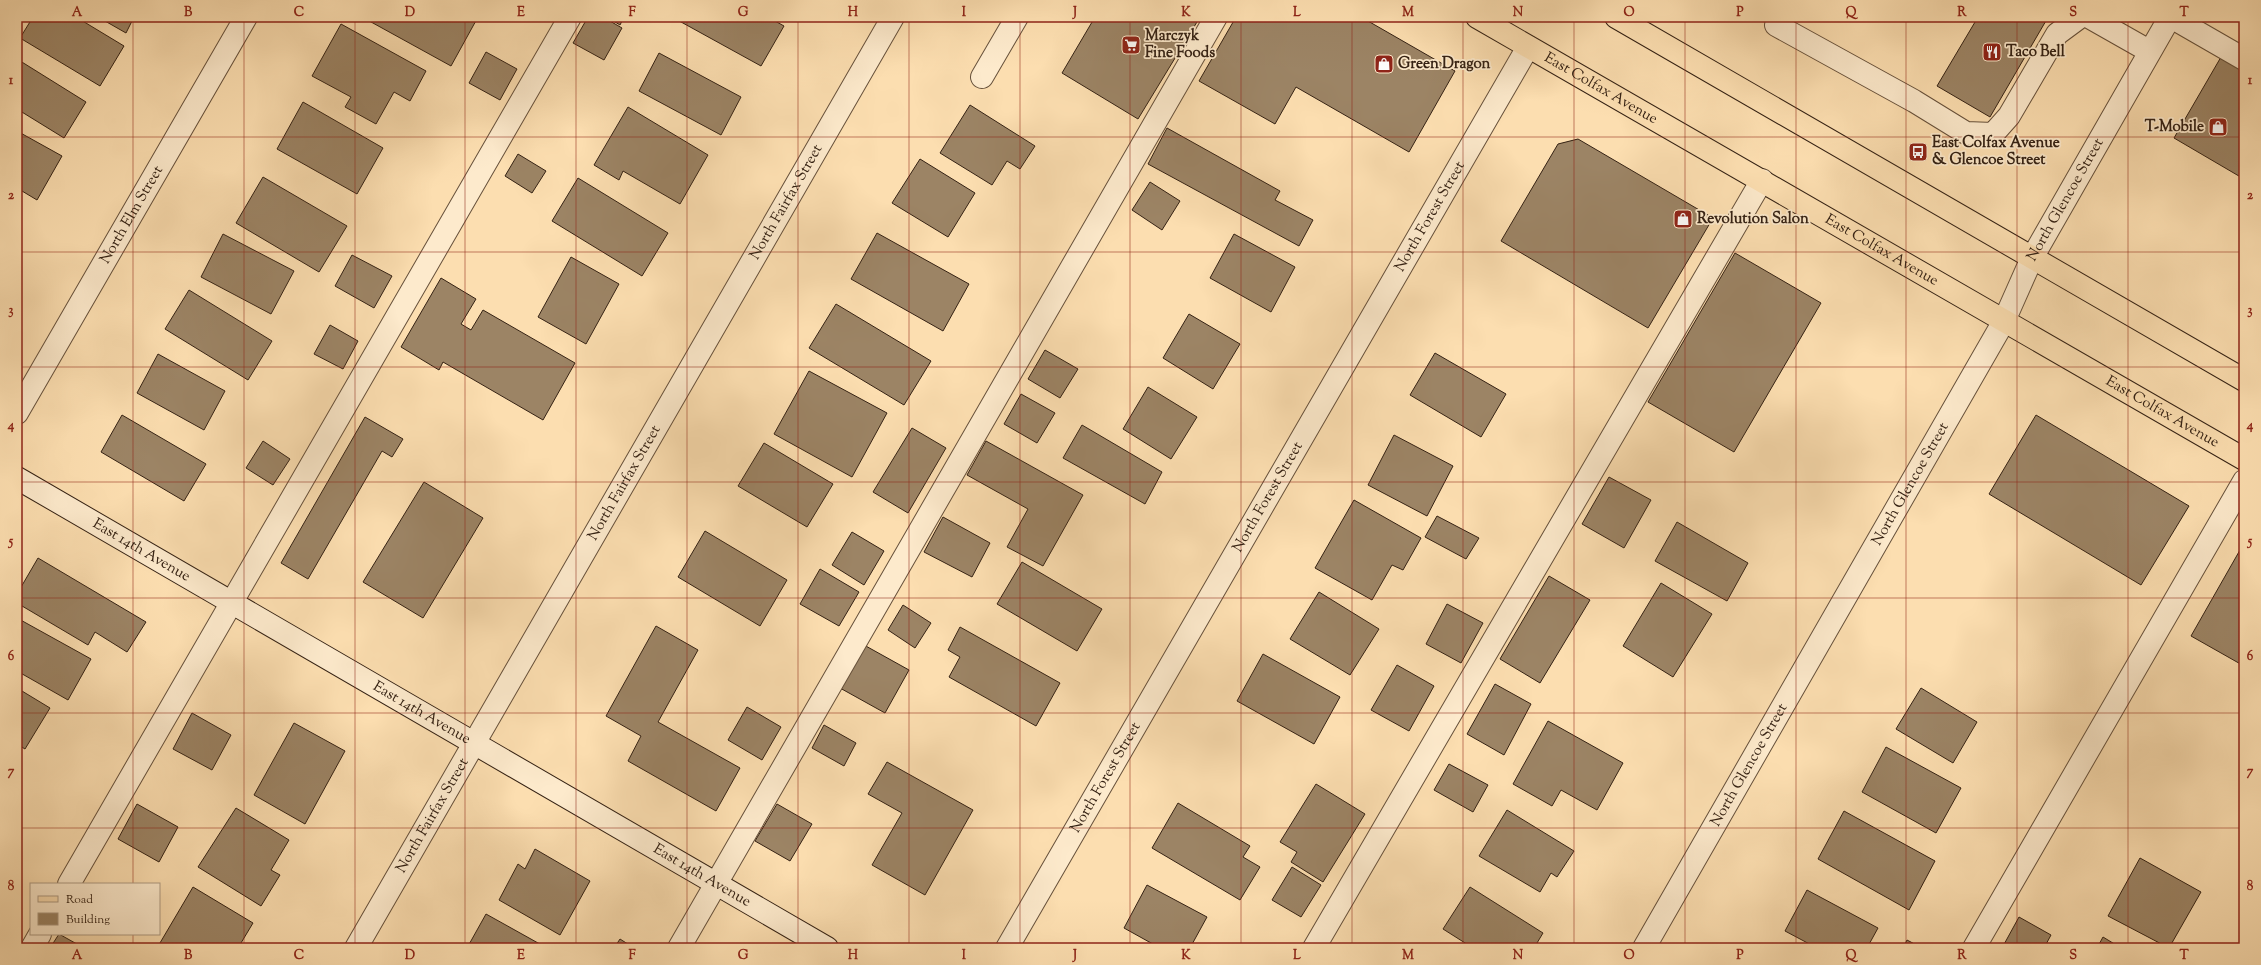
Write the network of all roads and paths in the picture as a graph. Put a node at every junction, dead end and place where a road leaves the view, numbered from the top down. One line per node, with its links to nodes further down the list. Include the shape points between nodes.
1 (246, 17): 20 (street, North Elm Street)
2 (570, 17): 24 (street)
3 (893, 17): 25 (street, North Fairfax Street)
4 (1017, 17): 15 (street)
5 (1216, 17): 27 (street)
6 (1477, 17): 12 (main road, East Colfax Avenue)
7 (1616, 17): 17 (main road)
8 (2080, 17): 11 (street, via 2057,34 2009,116 1992,134 1966,133 1914,101)
9 (2089, 17): 13 (street)
10 (2170, 17): 13 (street, North Glencoe Street); 14 (street)
11 (1776, 25)
12 (1528, 46): 16 (main road, East Colfax Avenue); 33 (street, North Forest Street)
13 (2150, 51): 17 (street, North Glencoe Street)
14 (2244, 59)
15 (982, 77)
16 (1762, 180): 18 (main road, East Colfax Avenue); 34 (street)
17 (2032, 258): 18 (street, North Glencoe Street); 19 (main road)
18 (2004, 321): 21 (main road, East Colfax Avenue); 35 (street, North Glencoe Street)
19 (2244, 380)
20 (17, 413)
21 (2244, 459)
22 (17, 478): 24 (street, East 14th Avenue)
23 (2244, 481): 36 (street)
24 (232, 603): 25 (street, East 14th Avenue); 26 (street)
25 (473, 743): 27 (street, East 14th Avenue); 30 (street, North Fairfax Street)
26 (70, 883)
27 (716, 883): 31 (street); 32 (street, East 14th Avenue)
28 (39, 935): 29 (street)
29 (32, 948)
30 (356, 948)
31 (679, 948)
32 (827, 948)
33 (1007, 948)
34 (1314, 948)
35 (1644, 948)
36 (1974, 948)

